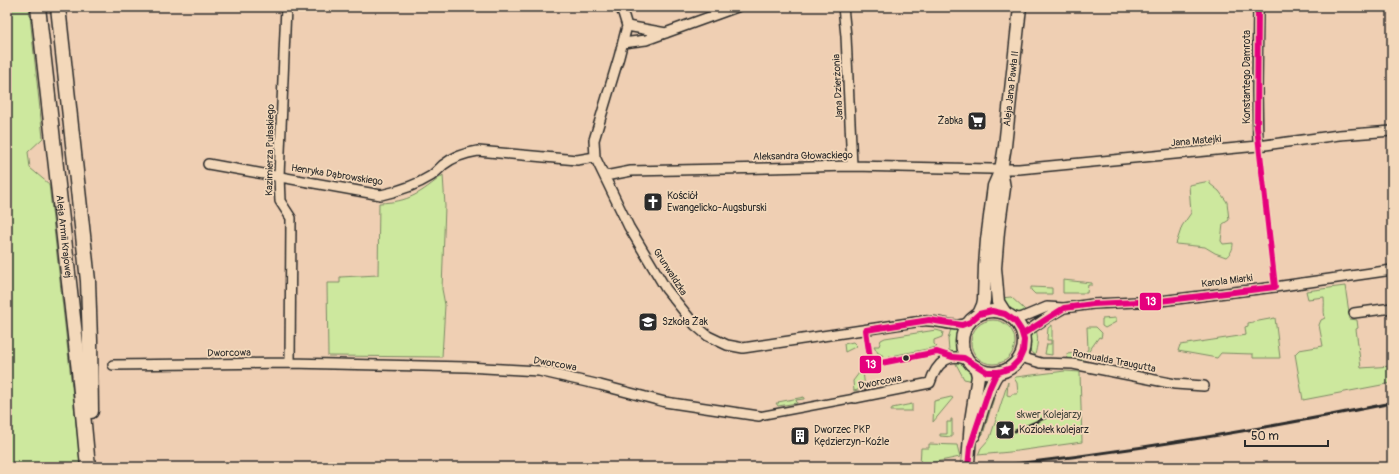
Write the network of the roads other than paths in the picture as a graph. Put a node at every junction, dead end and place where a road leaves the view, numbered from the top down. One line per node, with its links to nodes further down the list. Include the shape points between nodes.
1 (38, 7): 37 (main road, Aleja Armii Krajowej)
2 (58, 7): 37 (main road, Aleja Armii Krajowej, via 88,281)
3 (286, 7): 18 (street, Kazimierza Pułaskiego)
4 (737, 7): 10 (street)
5 (843, 7): 16 (street, Jana Dzierżonia)
6 (1020, 7): 17 (main road, Aleja Jana Pawła II, via 1006,146)
7 (1258, 7): 13 (street, Konstantego Damrota)
8 (624, 9): 9 (street, Grunwaldzka)
9 (627, 26): 10 (street); 11 (street, Grunwaldzka)
10 (667, 33): 11 (street, via 646,40)
11 (623, 43): 14 (street, Grunwaldzka, via 594,140)
12 (1392, 131): 13 (street, Jana Matejki)
13 (1258, 146): 17 (street, Jana Matejki)
14 (595, 157): 18 (street, Henryka Dąbrowskiego, via 577,160 478,151 466,153 444,164 431,176 405,189 381,195); 19 (street, Grunwaldzka)
15 (208, 164): 18 (street, Henryka Dąbrowskiego)
16 (852, 166): 17 (street, Aleksandra Głowackiego); 19 (street, Aleksandra Głowackiego, via 631,171)
17 (1001, 170): 24 (main road, Aleja Jana Pawła II, via 1004,188 996,268 998,302); 25 (main road, Aleja Jana Pawła II, via 994,186 985,253 984,300)
18 (279, 176): 28 (street, Kazimierza Pułaskiego, via 280,201 291,218)
19 (605, 176): 25 (street, Grunwaldzka, via 629,227 666,289 695,325 708,336 727,346 762,346 922,321 935,320 957,325 965,324)
20 (1392, 270): 21 (street, Karola Miarki, via 1160,301)
21 (1064, 308): 24 (street, Karola Miarki, via 1047,307 1019,318); 26 (street, Karola Miarki)
22 (1392, 308): 23 (street)
23 (1354, 313)
24 (1008, 315): 25 (main road, via 992,311); 26 (main road, via 1021,327)
25 (974, 318): 30 (main road, via 966,328 962,343)
26 (1023, 334): 27 (main road, via 1024,342)
27 (1020, 357): 31 (main road, via 1007,370); 32 (street, Romualda Traugutta, via 1047,364 1073,364 1175,384)
28 (290, 363): 29 (street, Dworcowa); 34 (street, Dworcowa, via 539,371 665,402)
29 (113, 365)
30 (973, 365): 31 (main road, via 989,372); 33 (street, Dworcowa, via 962,357 952,357 939,365 930,383); 35 (main road, via 978,376)
31 (999, 372): 35 (main road, via 990,387)
32 (1204, 386)
33 (855, 398): 34 (street, Dworcowa)
34 (759, 416)
35 (970, 448): 36 (main road)
36 (968, 463)
37 (89, 467)

